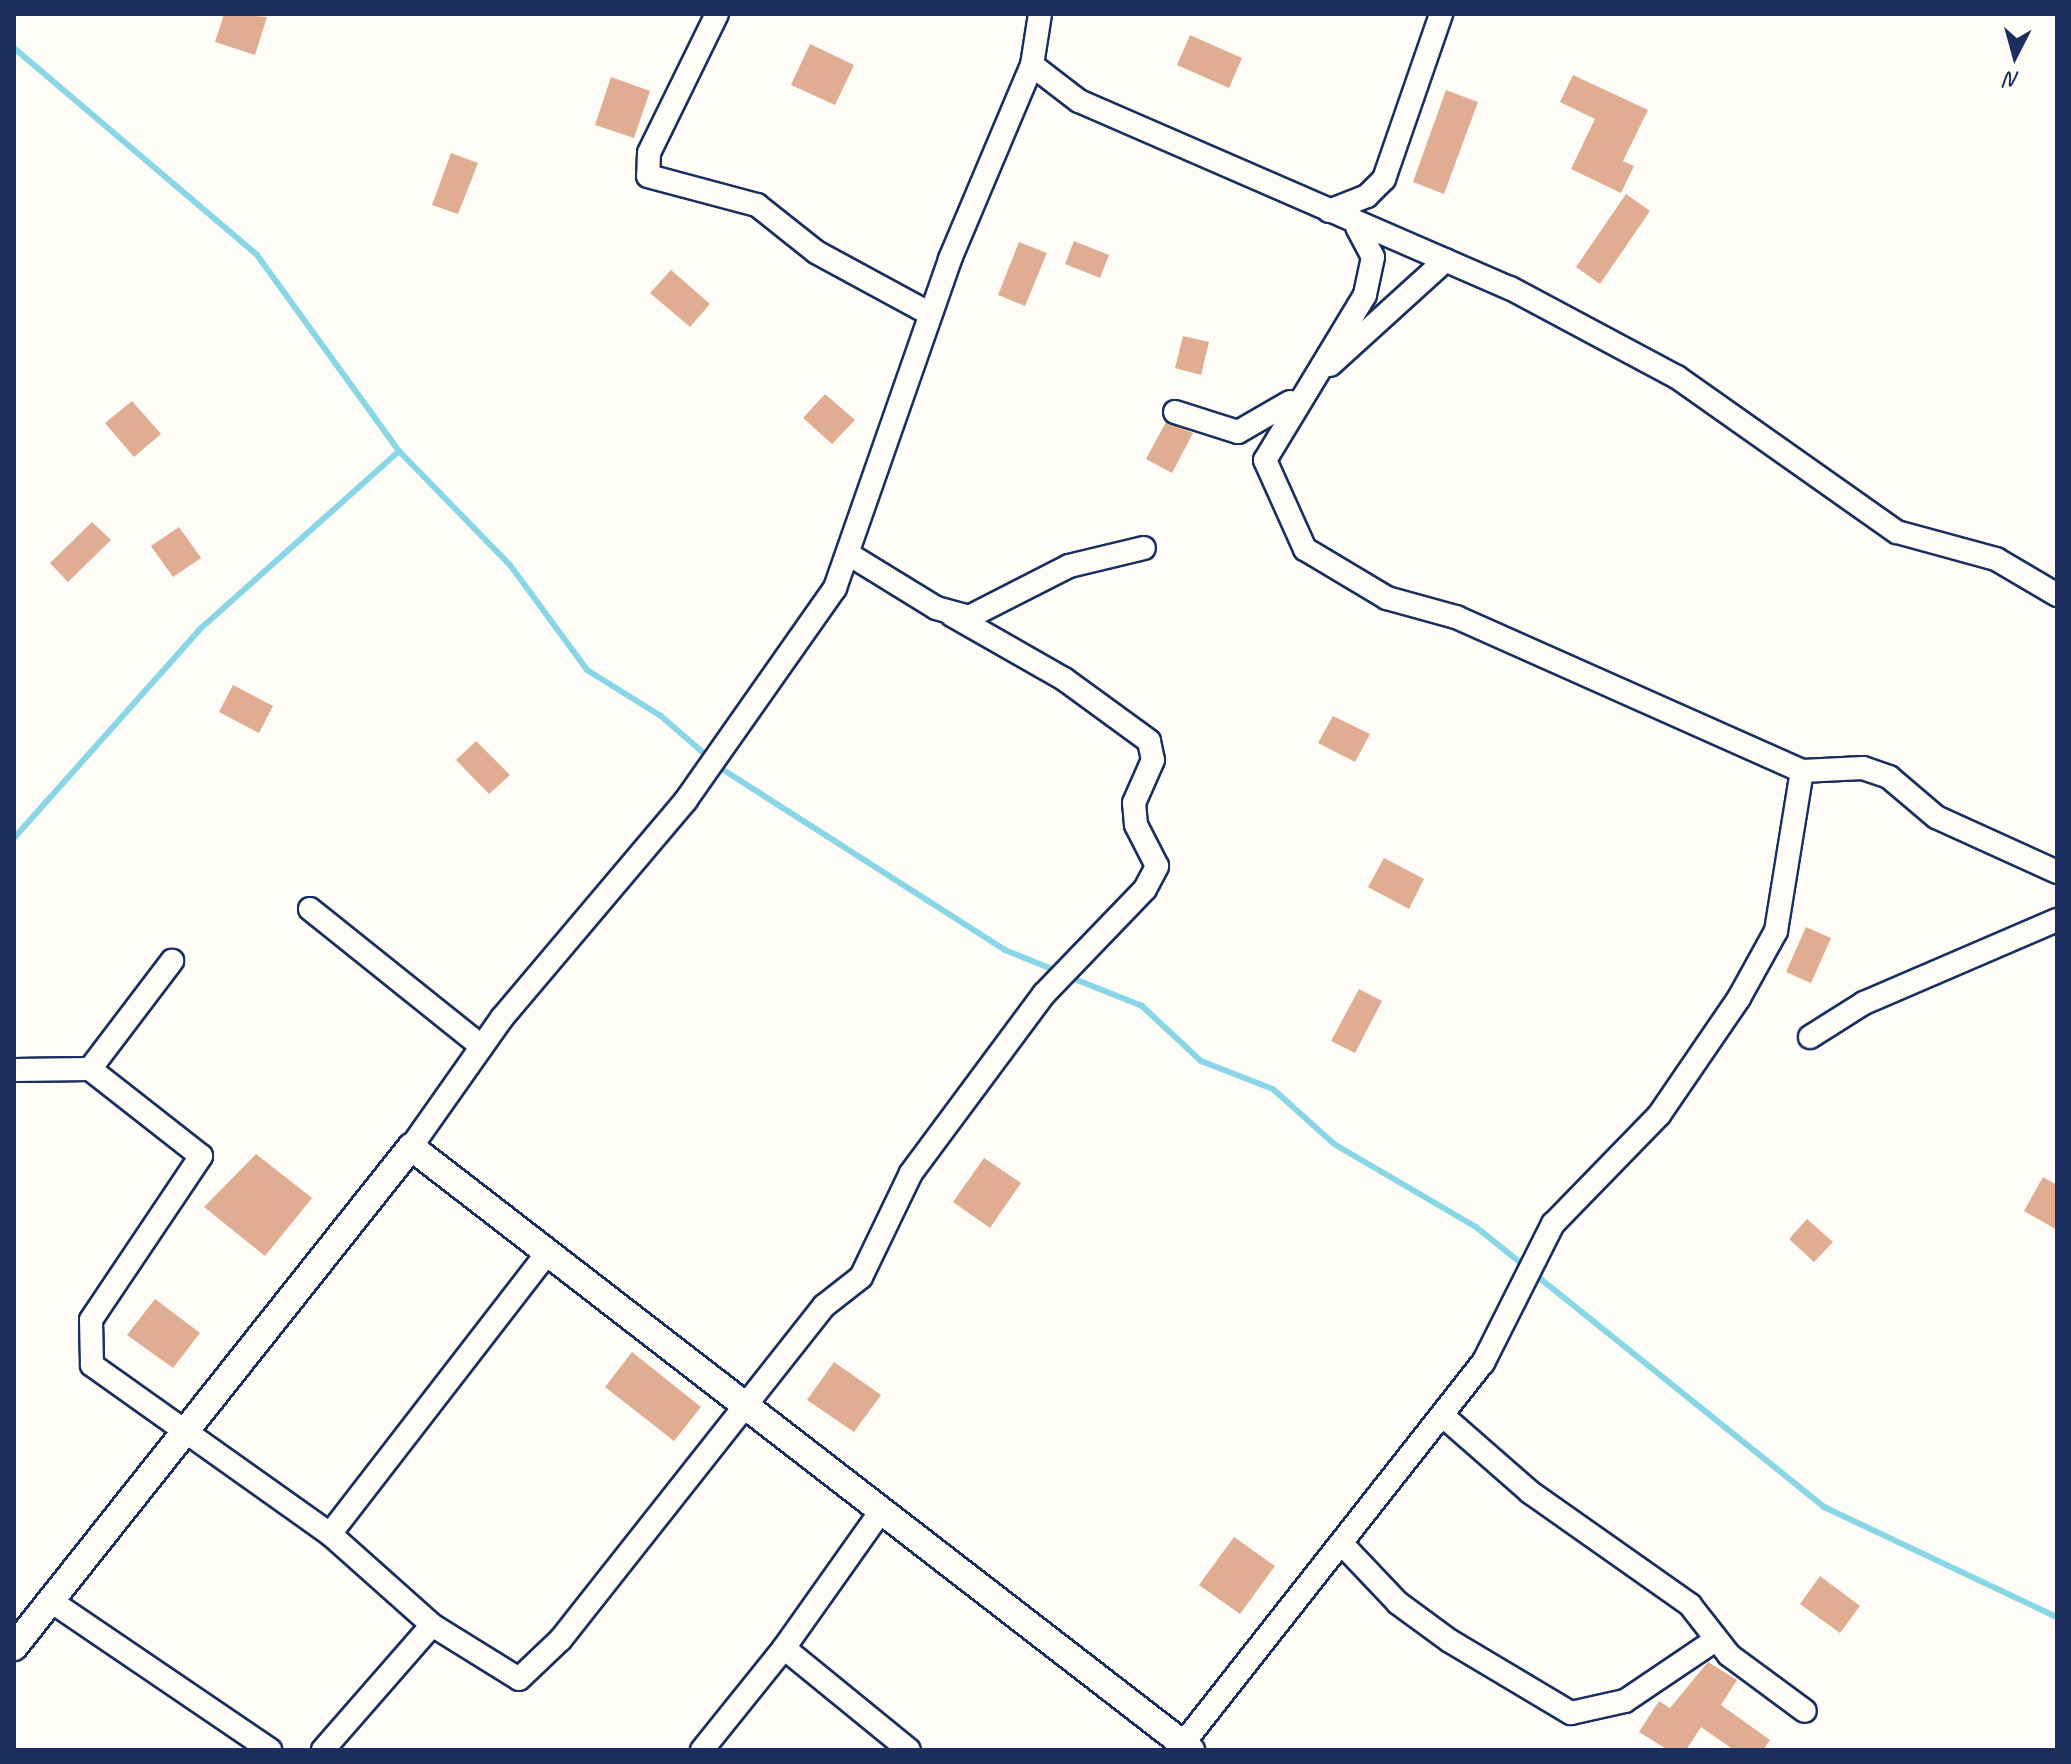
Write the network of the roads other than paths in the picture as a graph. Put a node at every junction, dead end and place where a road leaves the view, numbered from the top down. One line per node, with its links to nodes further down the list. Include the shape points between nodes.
1 (717, 14): 8 (street, via 649,153 648,176 757,205 816,252)
2 (1040, 14): 4 (street)
3 (1441, 14): 5 (street, via 1384,179 1367,196)
4 (1032, 65): 5 (street, via 1079,101); 8 (street)
5 (1329, 211): 6 (street)
6 (1357, 227): 7 (street); 9 (street, via 1373,257 1365,295)
7 (1446, 260): 9 (street); 15 (street, via 1677,377 1897,532 1996,559)
8 (930, 314): 14 (street)
9 (1305, 390): 11 (street); 12 (street)
10 (1175, 412): 11 (street)
11 (1245, 430): 12 (street)
12 (1273, 443): 17 (street, via 1265,460 1286,519 1305,549 1332,569)
13 (1144, 548): 16 (street, via 1069,566 984,615)
14 (850, 555): 16 (street); 23 (street, via 835,588 686,800)
15 (2057, 595)
16 (952, 615): 28 (street, via 1064,679 1149,741 1153,760 1134,803 1136,825 1157,866 1145,889 1071,960 911,1173 861,1277 824,1306)
17 (1802, 771): 18 (street, via 1863,768 1889,777 1936,817); 29 (street, via 1776,931 1739,998 1659,1115 1553,1224 1483,1363)
18 (2057, 872)
19 (310, 909): 23 (street)
20 (2057, 920): 22 (street, via 1864,1003)
21 (172, 961): 24 (street)
22 (1810, 1037)
23 (481, 1046): 26 (street)
24 (90, 1069): 25 (street); 30 (street, via 201,1156 125,1264 87,1337 86,1354 101,1377)
25 (14, 1070)
26 (411, 1147): 27 (street); 30 (street)
27 (547, 1253): 28 (street); 32 (street)
28 (745, 1406): 31 (street); 35 (street, via 561,1639 519,1679)
29 (1442, 1415): 33 (street); 36 (street, via 1530,1492 1690,1605)
30 (188, 1428): 32 (street); 34 (street)
31 (881, 1511): 38 (street); 40 (street)
32 (330, 1534): 35 (street)
33 (1343, 1545): 36 (street, via 1398,1603 1450,1641 1571,1713 1625,1701); 40 (street)
34 (51, 1601): 37 (street); 41 (street)
35 (432, 1625): 42 (street)
36 (1714, 1641): 39 (street)
37 (14, 1647)
38 (784, 1648): 43 (street); 44 (street)
39 (1805, 1711)
40 (1184, 1748)
41 (270, 1750)
42 (323, 1750)
43 (702, 1750)
44 (909, 1750)

